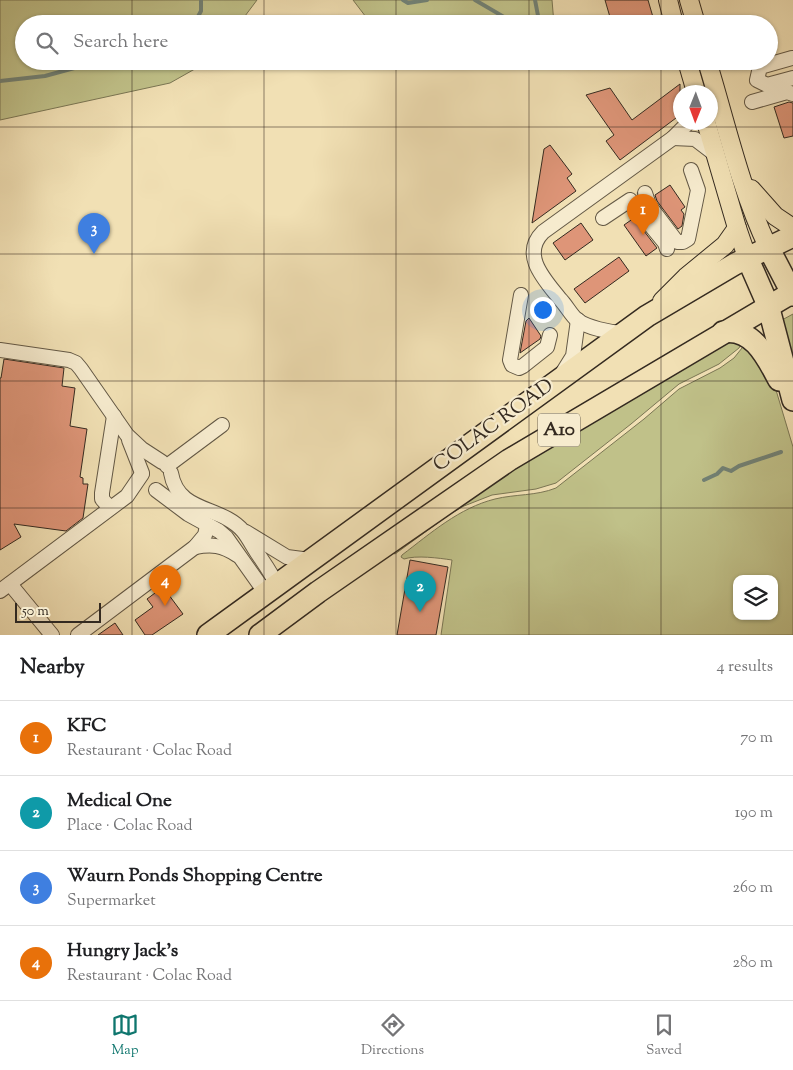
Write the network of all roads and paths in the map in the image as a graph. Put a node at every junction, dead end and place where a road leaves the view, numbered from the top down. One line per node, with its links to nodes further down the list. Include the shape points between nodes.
1 (668, 0): 3 (main road)
2 (689, 0): 4 (main road)
3 (672, 15)
4 (693, 15)
5 (792, 58): 6 (lane)
6 (778, 62)
7 (690, 70): 11 (main road)
8 (711, 70): 19 (main road)
9 (760, 70): 10 (lane, via 758,80 767,85)
10 (793, 78)
11 (694, 85)
12 (793, 94): 13 (lane, via 787,92)
13 (752, 102)
14 (681, 130): 16 (lane)
15 (708, 130): 17 (main road)
16 (673, 138): 17 (lane, via 695,139); 32 (lane, via 538,237 534,256 541,275)
17 (716, 155): 22 (main road)
18 (691, 170): 20 (lane, via 698,190 688,239 683,242 677,242 649,205)
19 (742, 179): 23 (main road, via 776,216); 25 (main road)
20 (645, 193)
21 (603, 218): 26 (lane, via 630,200)
22 (737, 228): 27 (main road); 31 (main road, via 725,245 686,277)
23 (793, 228)
24 (793, 236): 25 (highway, COLAC ROAD / A10)
25 (768, 247): 27 (highway, COLAC ROAD / A10); 28 (highway)
26 (667, 249)
27 (747, 258): 30 (highway); 31 (highway, COLAC ROAD / A10)
28 (793, 293): 30 (highway, COLAC ROAD / A10)
29 (521, 295): 35 (lane, via 510,360 512,365 523,366 547,347)
30 (768, 305): 33 (highway, COLAC ROAD / A10); 38 (highway)
31 (648, 316): 34 (highway, COLAC ROAD / A10)
32 (578, 320): 34 (lane, via 605,332); 37 (lane, via 573,356)
33 (723, 332): 38 (highway, via 738,332 752,340); 54 (highway, COLAC ROAD / A10, via 509,460)
34 (622, 334): 37 (highway, COLAC ROAD / A10)
35 (550, 335)
36 (0, 350): 39 (lane, via 73,361)
37 (559, 379): 50 (highway, COLAC ROAD / A10)
38 (793, 402)
39 (114, 416): 41 (lane); 46 (lane, via 102,493 102,499)
40 (222, 425): 42 (lane)
41 (127, 435): 42 (lane); 43 (lane)
42 (167, 467): 43 (lane, via 150,462); 44 (lane, via 170,482); 48 (lane, via 184,499)
43 (142, 473): 44 (lane, via 145,484); 45 (lane)
44 (155, 490): 45 (lane); 47 (lane)
45 (127, 496): 46 (lane)
46 (110, 508): 52 (lane)
47 (207, 526): 49 (lane, via 205,535); 51 (lane, via 226,537)
48 (243, 530): 50 (lane, via 287,558); 53 (lane, via 269,570)
49 (195, 548): 51 (lane, via 221,546); 56 (lane)
50 (310, 560): 53 (highway, COLAC ROAD / A10)
51 (243, 562): 53 (lane)
52 (5, 587): 55 (lane)
53 (270, 588): 54 (highway); 57 (highway, COLAC ROAD / A10)
54 (288, 615): 58 (highway, COLAC ROAD / A10)
55 (52, 635)
56 (78, 635)
57 (208, 635)
58 (260, 635)

